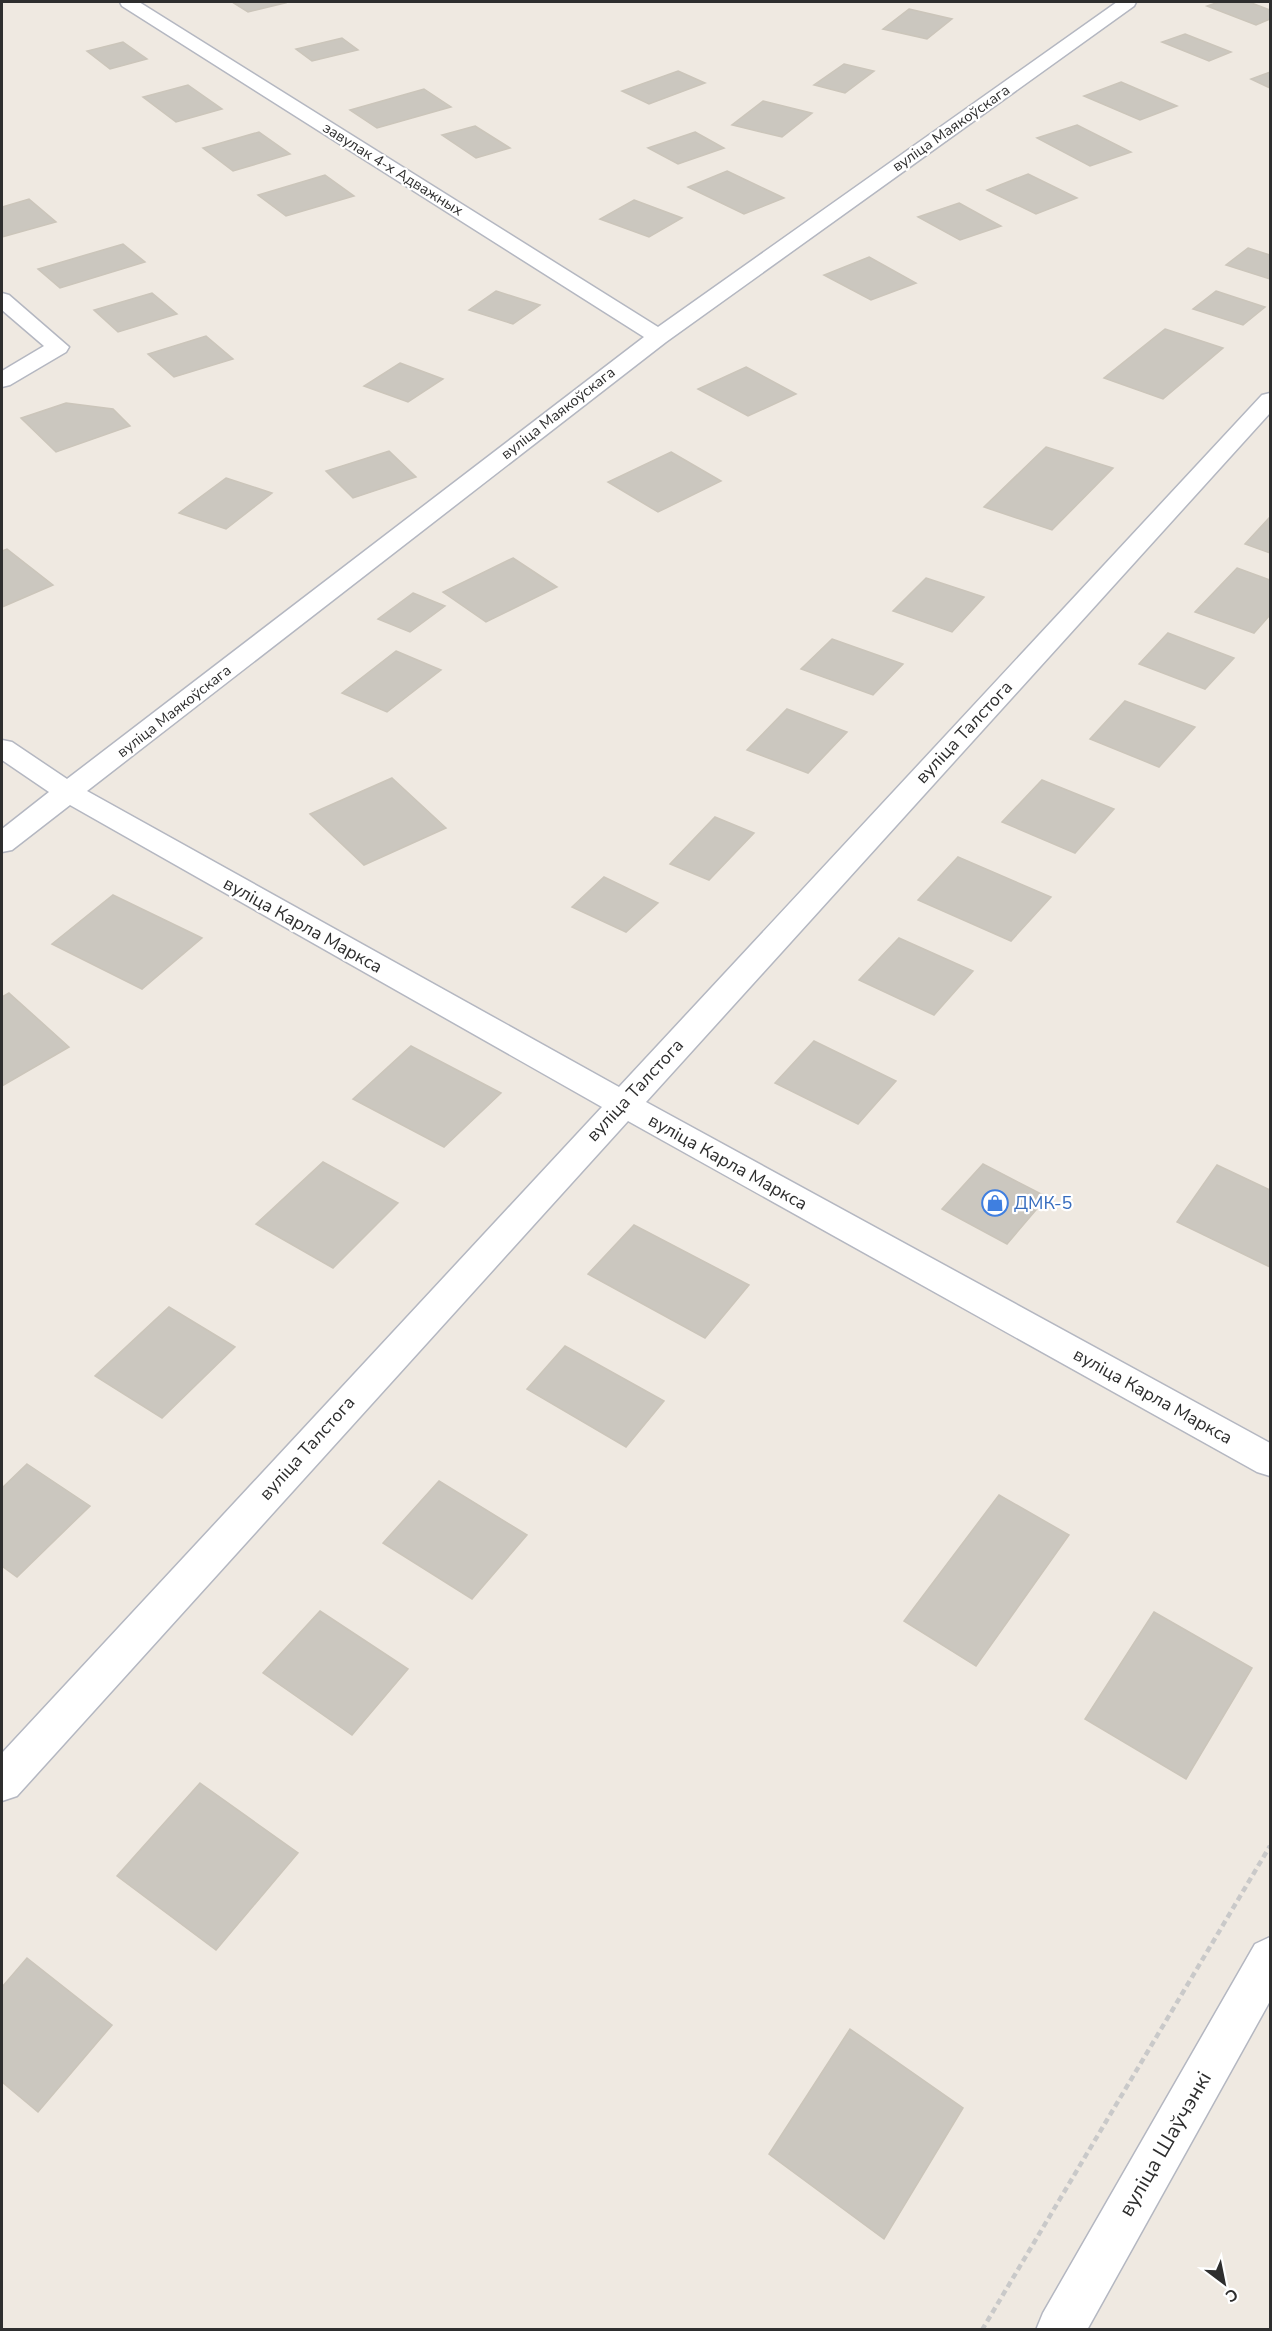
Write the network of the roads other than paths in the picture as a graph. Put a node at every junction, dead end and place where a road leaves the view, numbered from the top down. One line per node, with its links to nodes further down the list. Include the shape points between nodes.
1 (128, 2): 4 (street, завулак 4-х Адважных)
2 (1128, 2): 4 (street, вуліца Маякоўскага)
3 (2, 299): 5 (street, via 58,347)
4 (658, 337): 8 (street, вуліца Маякоўскага)
5 (2, 380)
6 (1270, 400): 10 (street, вуліца Талстога)
7 (2, 748): 8 (street, вуліца Карла Маркса)
8 (68, 792): 9 (street, вуліца Маякоўскага); 10 (street, вуліца Карла Маркса)
9 (2, 843)
10 (623, 1104): 11 (street, вуліца Карла Маркса); 12 (street, вуліца Талстога)
11 (1270, 1461)
12 (2, 1782)
13 (1270, 1959): 14 (street, вуліца Шаўчэнкі)
14 (1060, 2330)

